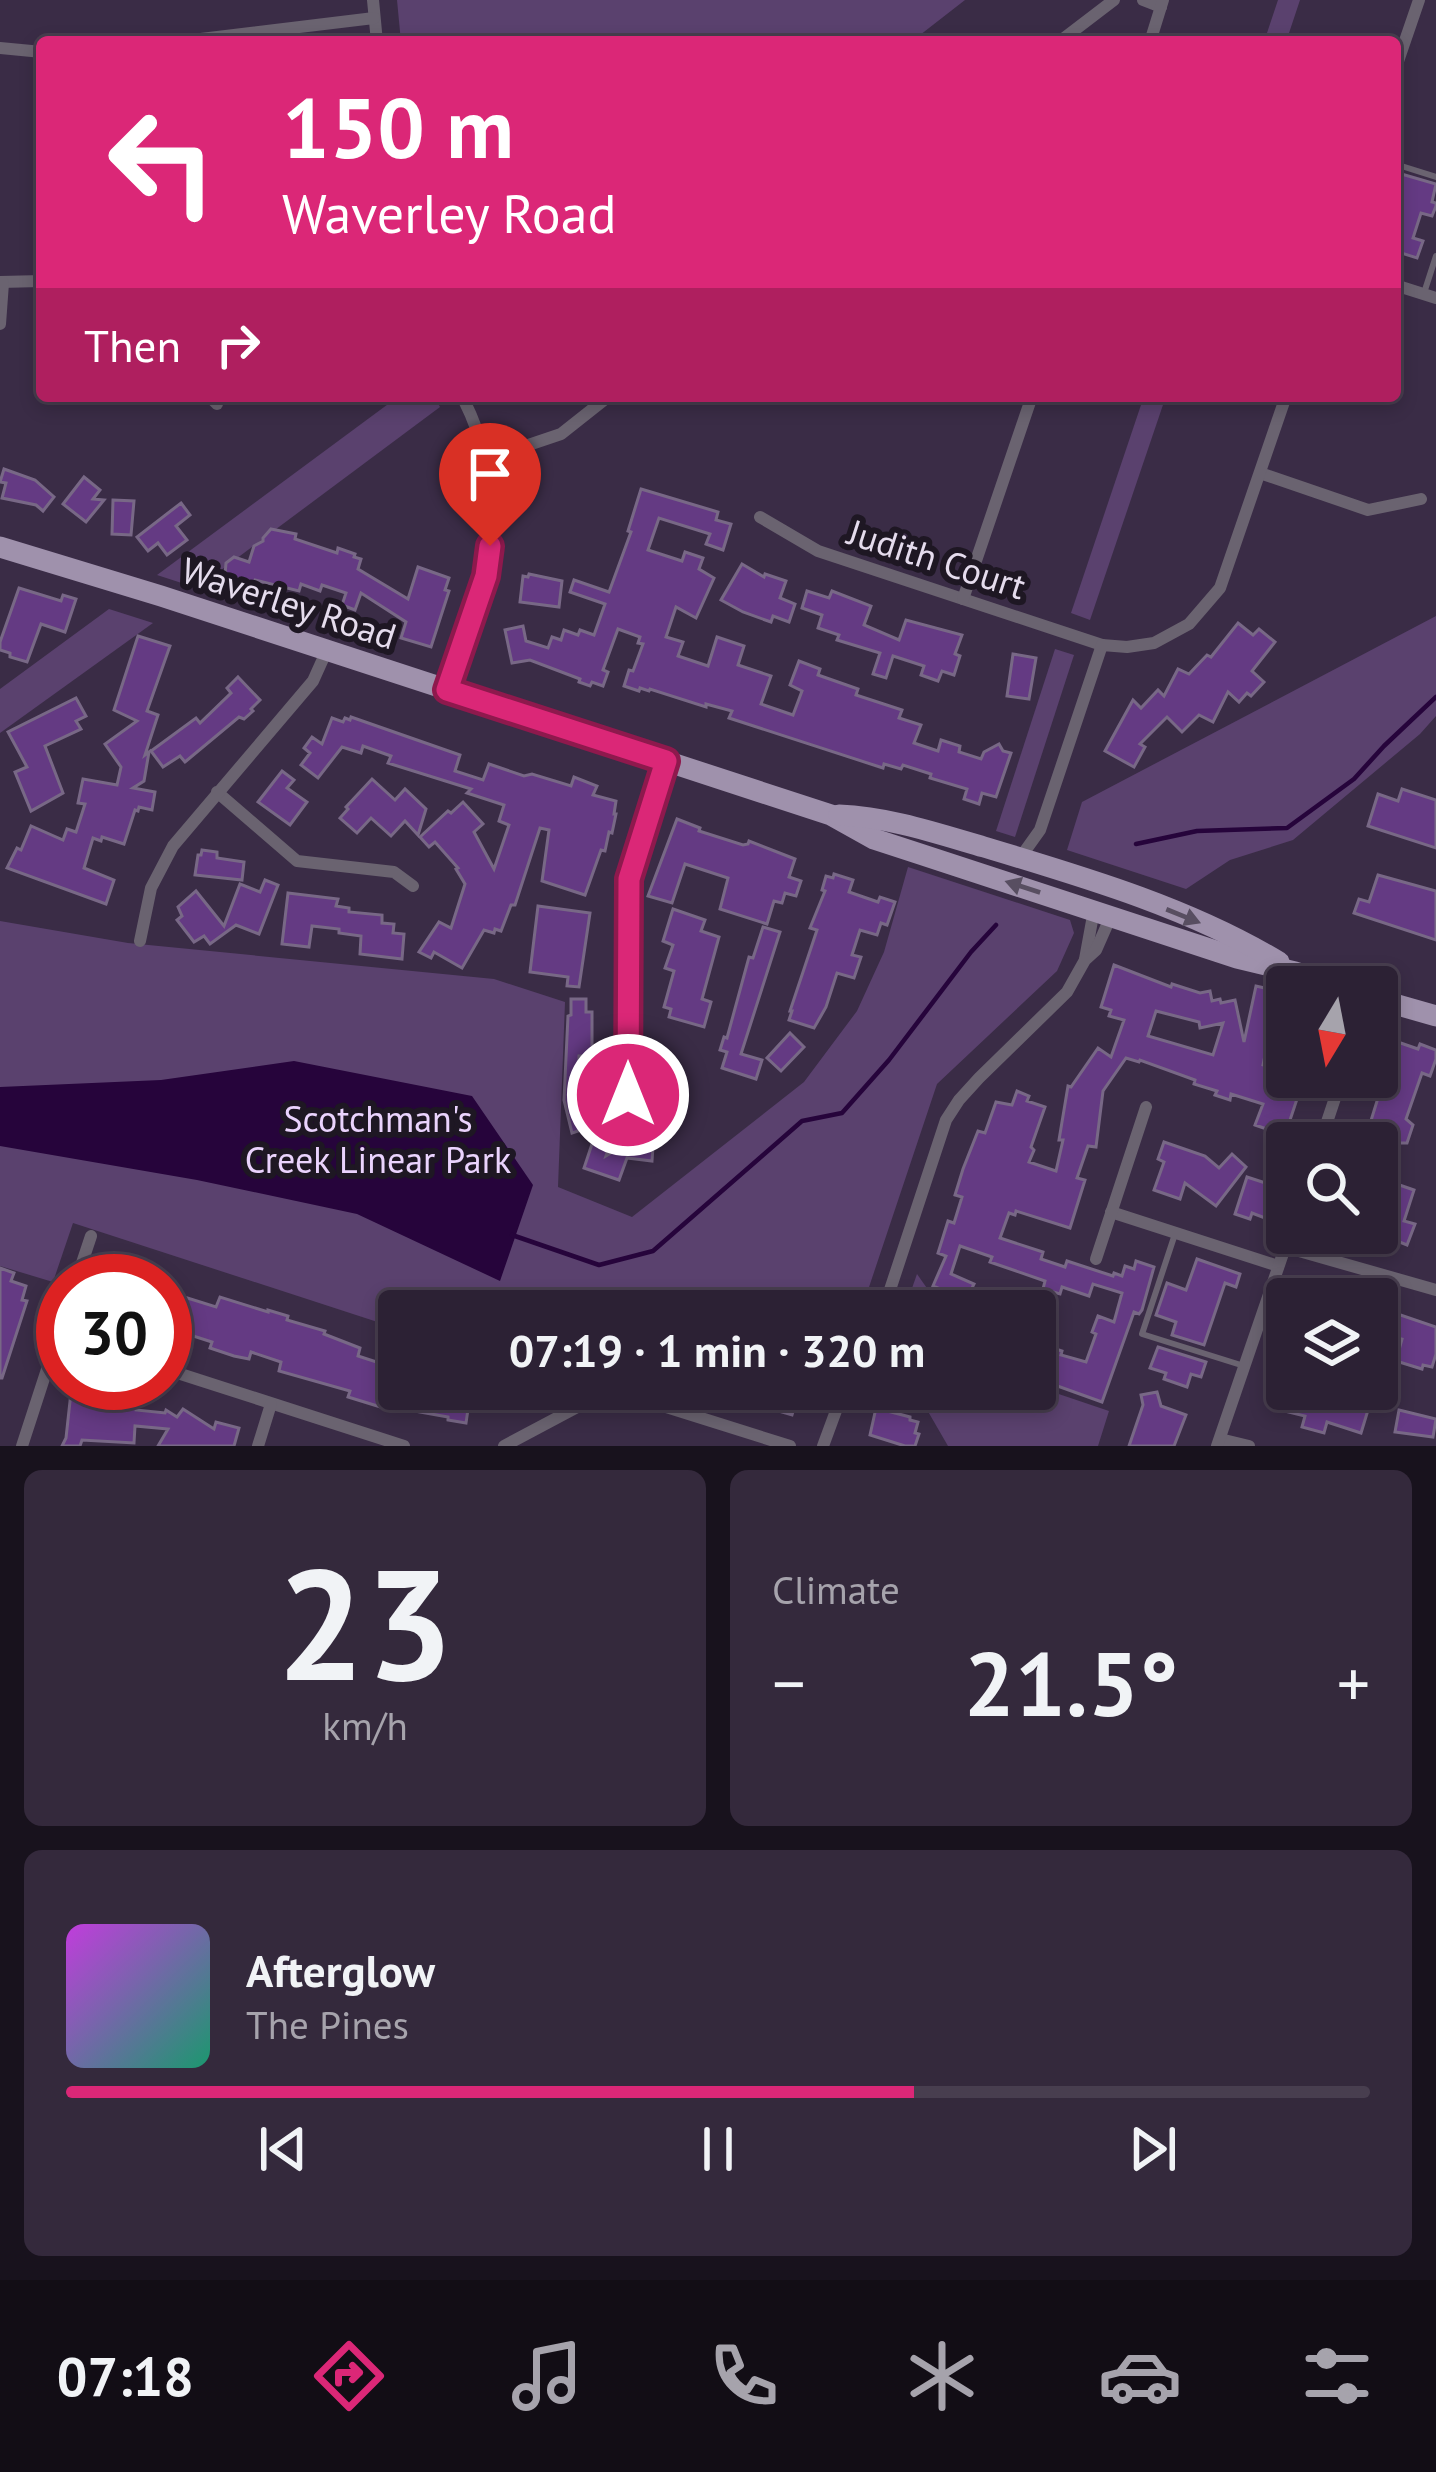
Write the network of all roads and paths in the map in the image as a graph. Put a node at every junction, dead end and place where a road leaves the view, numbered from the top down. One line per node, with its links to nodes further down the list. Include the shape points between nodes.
1 (373, 0): 6 (street)
2 (1114, 0): 9 (street)
3 (1143, 0): 5 (street)
4 (1419, 0): 13 (street)
5 (1162, 4): 10 (street)
6 (374, 18): 7 (street); 8 (street)
7 (226, 36)
8 (376, 36)
9 (1067, 36)
10 (1152, 36)
11 (0, 48): 12 (street)
12 (36, 51)
13 (1401, 52)
14 (1401, 166): 15 (lane)
15 (1436, 177)
16 (1436, 256): 20 (lane)
17 (36, 280): 18 (street)
18 (1, 283): 21 (street)
19 (1401, 287): 20 (street)
20 (1430, 296)
21 (0, 324)
22 (465, 402): 26 (street)
23 (601, 402): 26 (street, via 561,434)
24 (1029, 402): 31 (street)
25 (1284, 402): 27 (street)
26 (487, 459): 34 (street, via 494,516 486,576)
27 (1260, 473): 28 (street, via 1368,510); 32 (street, via 1220,588 1189,624 1154,643)
28 (1421, 499)
29 (760, 517): 31 (street, Judith Court, via 818,551)
30 (0, 547): 33 (main road, Waverley Road)
31 (963, 599): 32 (street, Judith Court)
32 (1102, 645): 38 (street)
33 (327, 650): 34 (main road, Waverley Road); 36 (street, via 313,681)
34 (447, 690): 35 (main road, Waverley Road)
35 (666, 761): 37 (main road, Waverley Road); 49 (street, via 629,879)
36 (217, 792): 41 (street, via 297,861 394,872); 44 (street, via 151,888)
37 (831, 815): 39 (main road, Waverley Road, via 872,816); 43 (main road, Waverley Road, one-way to 37, via 874,839)
38 (1040, 830): 39 (street); 40 (street)
39 (1020, 858): 40 (main road, Waverley Road)
40 (1043, 865): 42 (main road, Waverley Road)
41 (413, 886)
42 (1108, 886): 43 (main road); 46 (main road, Waverley Road, one-way to 46, via 1238,937)
43 (1103, 913): 45 (main road, Waverley Road); 59 (street, via 1096,950 1067,992 946,1120)
44 (140, 941)
45 (1270, 966)
46 (1285, 966)
47 (1398, 1004): 48 (main road)
48 (1436, 1016)
49 (628, 1095)
50 (1146, 1108): 51 (street)
51 (1112, 1213): 52 (street); 57 (street)
52 (1175, 1234): 58 (street); 61 (lane, via 1142,1334)
53 (91, 1236): 54 (street)
54 (85, 1254)
55 (1283, 1254): 58 (street)
56 (1329, 1254): 60 (street)
57 (1096, 1259)
58 (1278, 1267): 61 (street)
59 (890, 1290)
60 (1436, 1290)
61 (1244, 1366): 66 (street)
62 (192, 1378): 63 (street)
63 (271, 1404): 68 (street); 69 (street)
64 (36, 1405): 67 (street)
65 (836, 1410): 72 (street)
66 (1218, 1443): 73 (street)
67 (22, 1446)
68 (258, 1446)
69 (404, 1446)
70 (504, 1446): 71 (street, via 584,1404 628,1395)
71 (790, 1446)
72 (823, 1446)
73 (1249, 1446)

